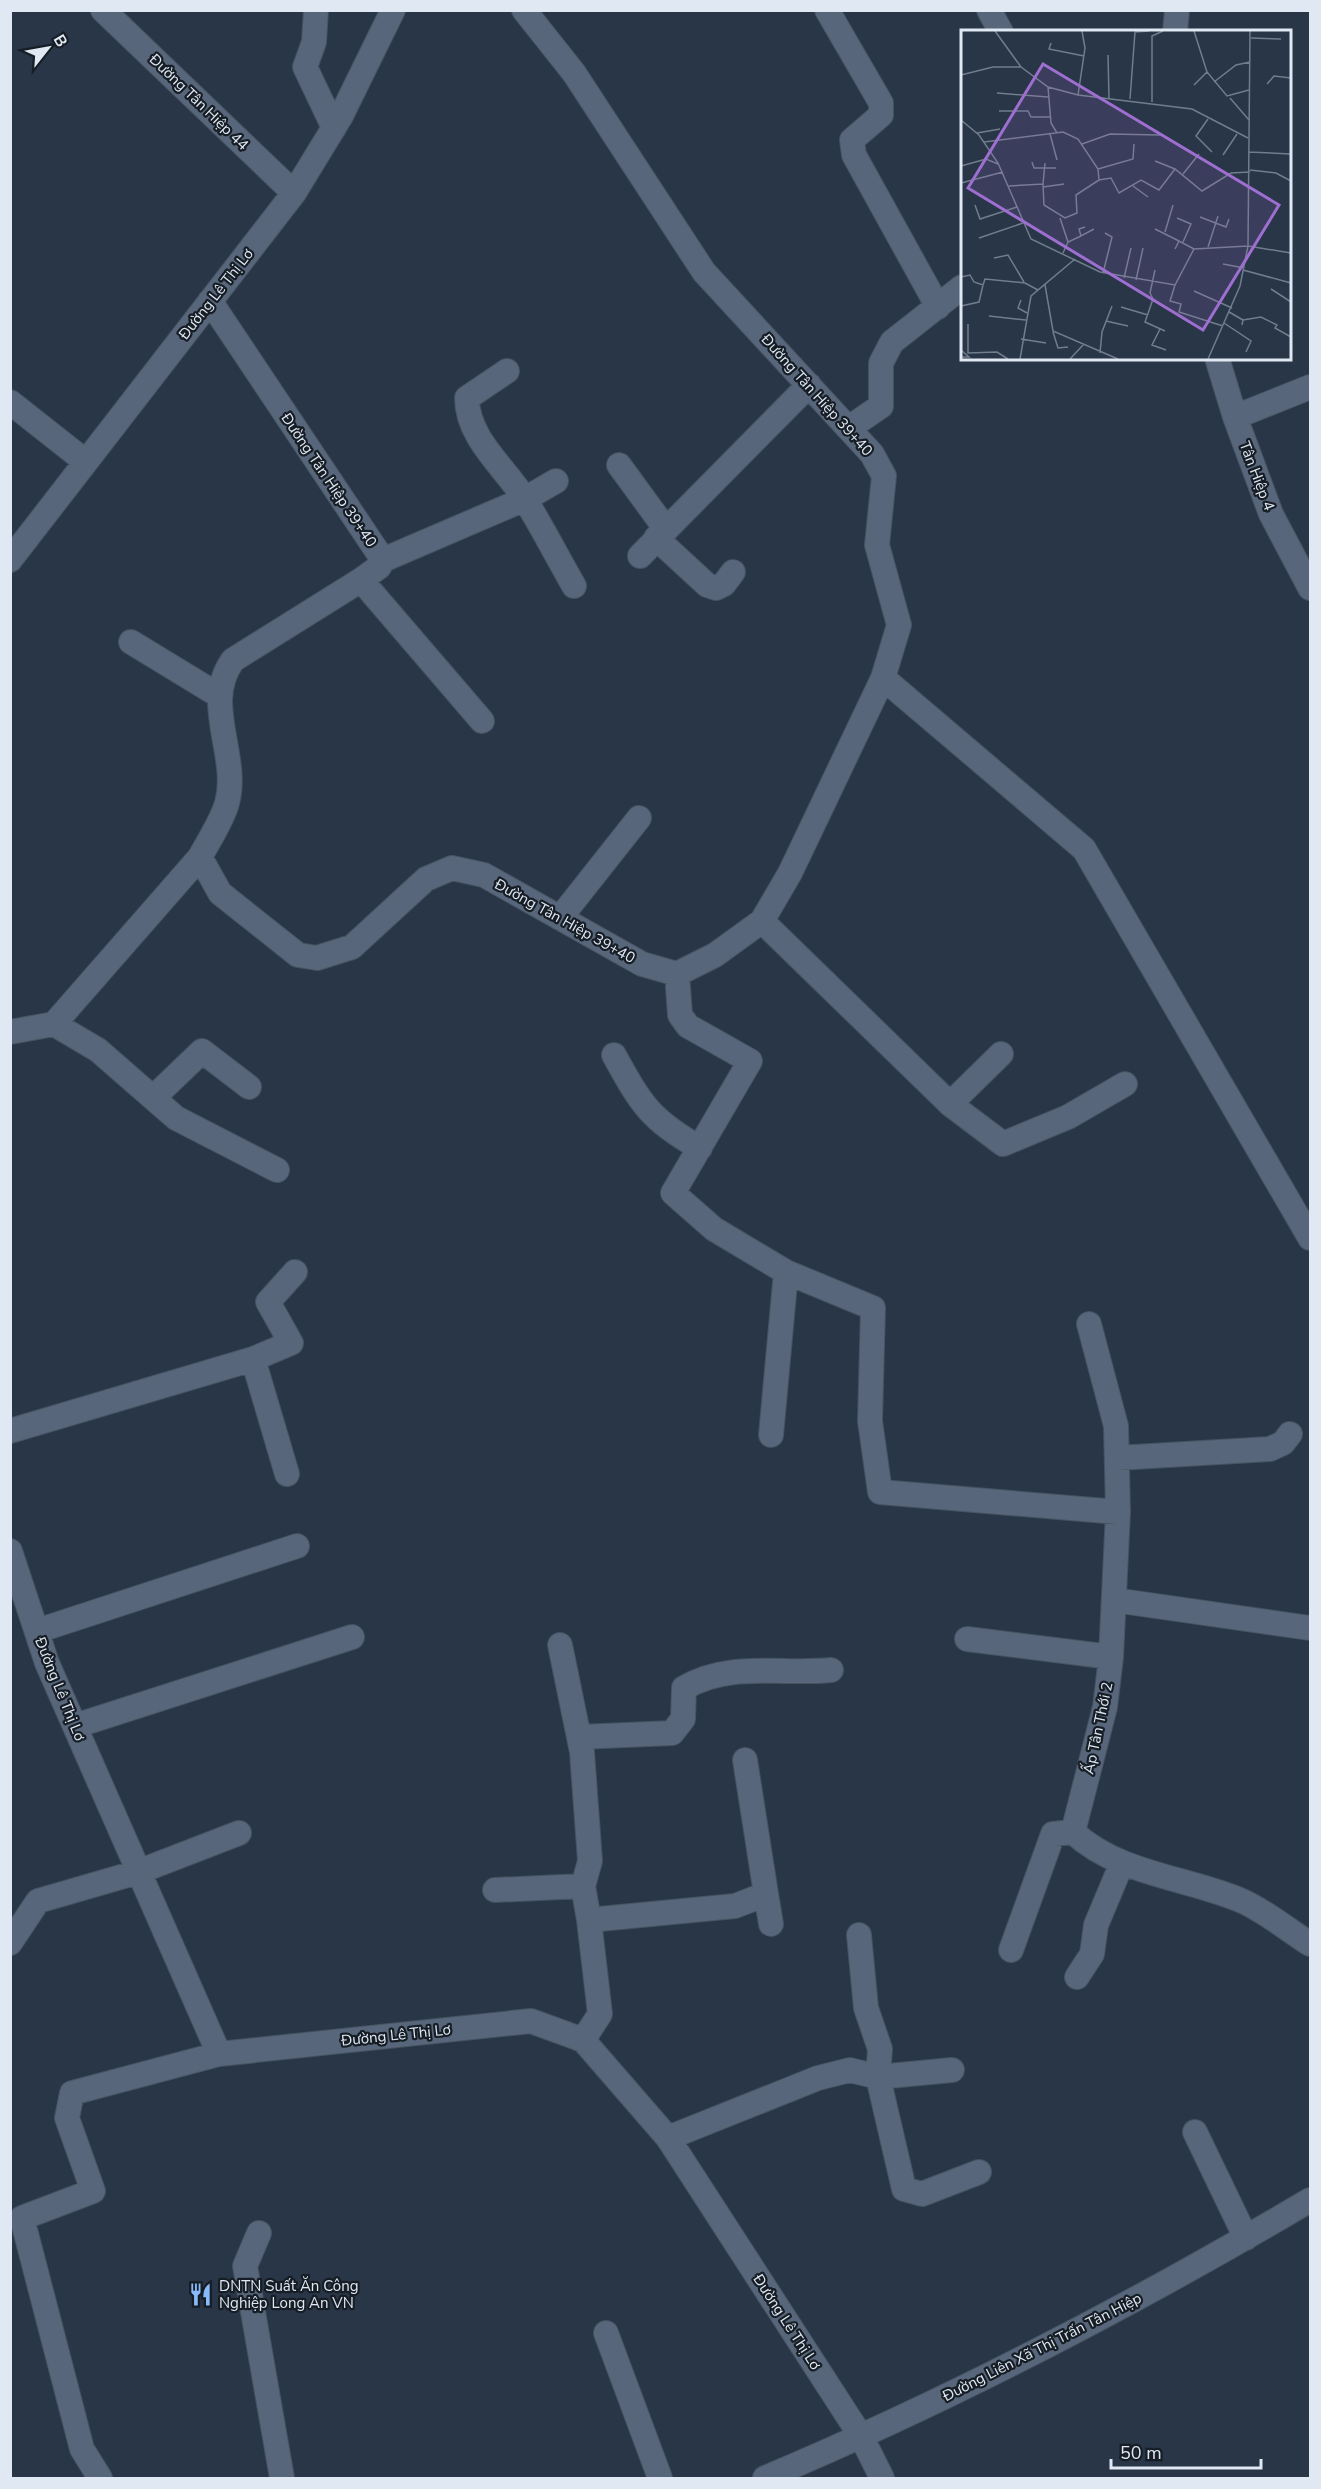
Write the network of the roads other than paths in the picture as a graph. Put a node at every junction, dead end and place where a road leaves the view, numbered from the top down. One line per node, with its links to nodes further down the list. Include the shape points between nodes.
1 (103, 10): 11 (street, Đường Tân Hiệp 44)
2 (316, 10): 10 (street, via 314,42 305,67)
3 (393, 10): 10 (street, Đường Lê Thị Lơ)
4 (524, 10): 17 (street, Đường Tân Hiệp 39+40, via 574,73 704,272)
5 (827, 10): 14 (street, via 881,103 881,115 852,140 854,155)
6 (989, 10): 8 (street)
7 (1177, 10): 9 (street)
8 (1000, 30)
9 (1175, 30)
10 (334, 128): 11 (street, Đường Lê Thị Lơ)
11 (294, 193): 13 (street, Đường Lê Thị Lơ)
12 (961, 289): 14 (street)
13 (210, 301): 22 (street, Đường Lê Thị Lơ); 29 (street, Đường Tân Hiệp 39+40)
14 (938, 307): 21 (street, via 892,342 881,363 881,406)
15 (1218, 360): 20 (street, Tân Hiệp 4)
16 (507, 371): 25 (street, via 467,398 467,415 490,454)
17 (809, 386): 21 (street, Đường Tân Hiệp 39+40); 26 (street)
18 (1311, 387): 20 (street)
19 (10, 402): 22 (street)
20 (1235, 417): 33 (street, Tân Hiệp 4, via 1271,514)
21 (849, 428): 35 (street, Đường Tân Hiệp 39+40, via 872,454 884,476 877,545 899,625)
22 (86, 462): 28 (street, Đường Lê Thị Lơ)
23 (619, 465): 26 (street)
24 (556, 481): 25 (street)
25 (525, 499): 29 (street); 32 (street)
26 (660, 533): 27 (street); 30 (street, via 707,585 716,588)
27 (640, 556)
28 (10, 560)
29 (383, 560): 31 (street, Đường Tân Hiệp 39+40)
30 (733, 572)
31 (361, 580): 36 (street, Đường Tân Hiệp 39+40, via 233,660); 37 (street)
32 (574, 586)
33 (1311, 588)
34 (131, 642): 36 (street)
35 (883, 678): 41 (street, Đường Tân Hiệp 39+40, via 790,873); 53 (street, via 1084,849)
36 (218, 695): 39 (street, Đường Tân Hiệp 39+40, via 228,771 227,803)
37 (482, 721)
38 (639, 818): 40 (street)
39 (200, 857): 40 (street, Đường Tân Hiệp 39+40, via 220,893 298,955 317,958 352,947 426,879 452,868 484,875); 43 (street)
40 (560, 918): 42 (street, Đường Tân Hiệp 39+40, via 642,964)
41 (762, 921): 42 (street, Đường Tân Hiệp 39+40, via 715,955); 50 (street)
42 (677, 974): 51 (street, via 680,1015 688,1026 750,1061)
43 (54, 1024): 44 (street); 49 (street, via 98,1050)
44 (10, 1032)
45 (1001, 1054): 50 (street)
46 (614, 1055): 51 (street, via 640,1103 671,1132)
47 (1125, 1084): 50 (street, via 1068,1117 1002,1144)
48 (249, 1088): 49 (street, via 202,1051)
49 (153, 1098): 52 (street, via 176,1118)
50 (950, 1104)
51 (700, 1148): 55 (street, via 673,1193 714,1229)
52 (277, 1170)
53 (1310, 1238)
54 (295, 1272): 57 (street, via 268,1302 291,1343)
55 (786, 1272): 60 (street); 63 (street, via 873,1308 870,1421 880,1492)
56 (1089, 1324): 61 (street, Ấp Tân Thới 2, via 1116,1426)
57 (253, 1359): 58 (street); 62 (street)
58 (10, 1431)
59 (1290, 1434): 61 (street, via 1270,1449)
60 (771, 1435)
61 (1117, 1458): 63 (street, Ấp Tân Thới 2)
62 (287, 1474)
63 (1118, 1512): 66 (street, Ấp Tân Thới 2)
64 (297, 1546): 68 (street)
65 (10, 1551): 68 (street, Đường Lê Thị Lơ)
66 (1114, 1600): 67 (street); 72 (street, Ấp Tân Thới 2)
67 (1311, 1628)
68 (37, 1631): 74 (street, Đường Lê Thị Lơ)
69 (352, 1637): 74 (street)
70 (967, 1639): 72 (street)
71 (560, 1645): 75 (street)
72 (1111, 1657): 77 (street, Ấp Tân Thới 2, via 1105,1707)
73 (831, 1670): 75 (street, via 725,1674 684,1688 683,1719 672,1733)
74 (75, 1726): 80 (street, Đường Lê Thị Lơ)
75 (579, 1737): 81 (street, via 590,1861)
76 (745, 1760): 83 (street)
77 (1073, 1832): 79 (street); 89 (street, via 1053,1834)
78 (239, 1833): 80 (street)
79 (1122, 1863): 88 (street, via 1241,1900); 90 (street, via 1096,1925 1092,1954)
80 (138, 1872): 87 (street, via 38,1901); 92 (street, Đường Lê Thị Lơ)
81 (583, 1886): 82 (street); 84 (street)
82 (495, 1890)
83 (766, 1894): 84 (street, via 735,1906); 85 (street)
84 (589, 1920): 91 (street, via 600,2014)
85 (771, 1924)
86 (859, 1935): 94 (street, via 866,2008 880,2049)
87 (10, 1943)
88 (1311, 1944)
89 (1011, 1950)
90 (1077, 1977)
91 (583, 2040): 92 (street, Đường Lê Thị Lơ, via 531,2021); 96 (street, Đường Lê Thị Lơ)
92 (219, 2054): 99 (street, via 72,2093 67,2118 93,2192)
93 (952, 2070): 94 (street)
94 (878, 2077): 96 (street, via 849,2070 818,2078); 97 (street, via 904,2189 922,2194)
95 (1196, 2132): 101 (street)
96 (668, 2138): 103 (street, Đường Lê Thị Lơ)
97 (979, 2172)
98 (1311, 2200): 101 (street, Đường Liên Xã Thị Trấn Tân Hiệp)
99 (16, 2217): 104 (street, via 82,2449)
100 (259, 2233): 105 (street, via 245,2266)
101 (1246, 2238): 103 (street, Đường Liên Xã Thị Trấn Tân Hiệp, via 1076,2332)
102 (606, 2333): 106 (street)
103 (862, 2438): 107 (street, Đường Liên Xã Thị Trấn Tân Hiệp); 108 (street, Đường Lê Thị Lơ)
104 (100, 2478)
105 (282, 2478)
106 (660, 2478)
107 (765, 2478)
108 (882, 2478)

